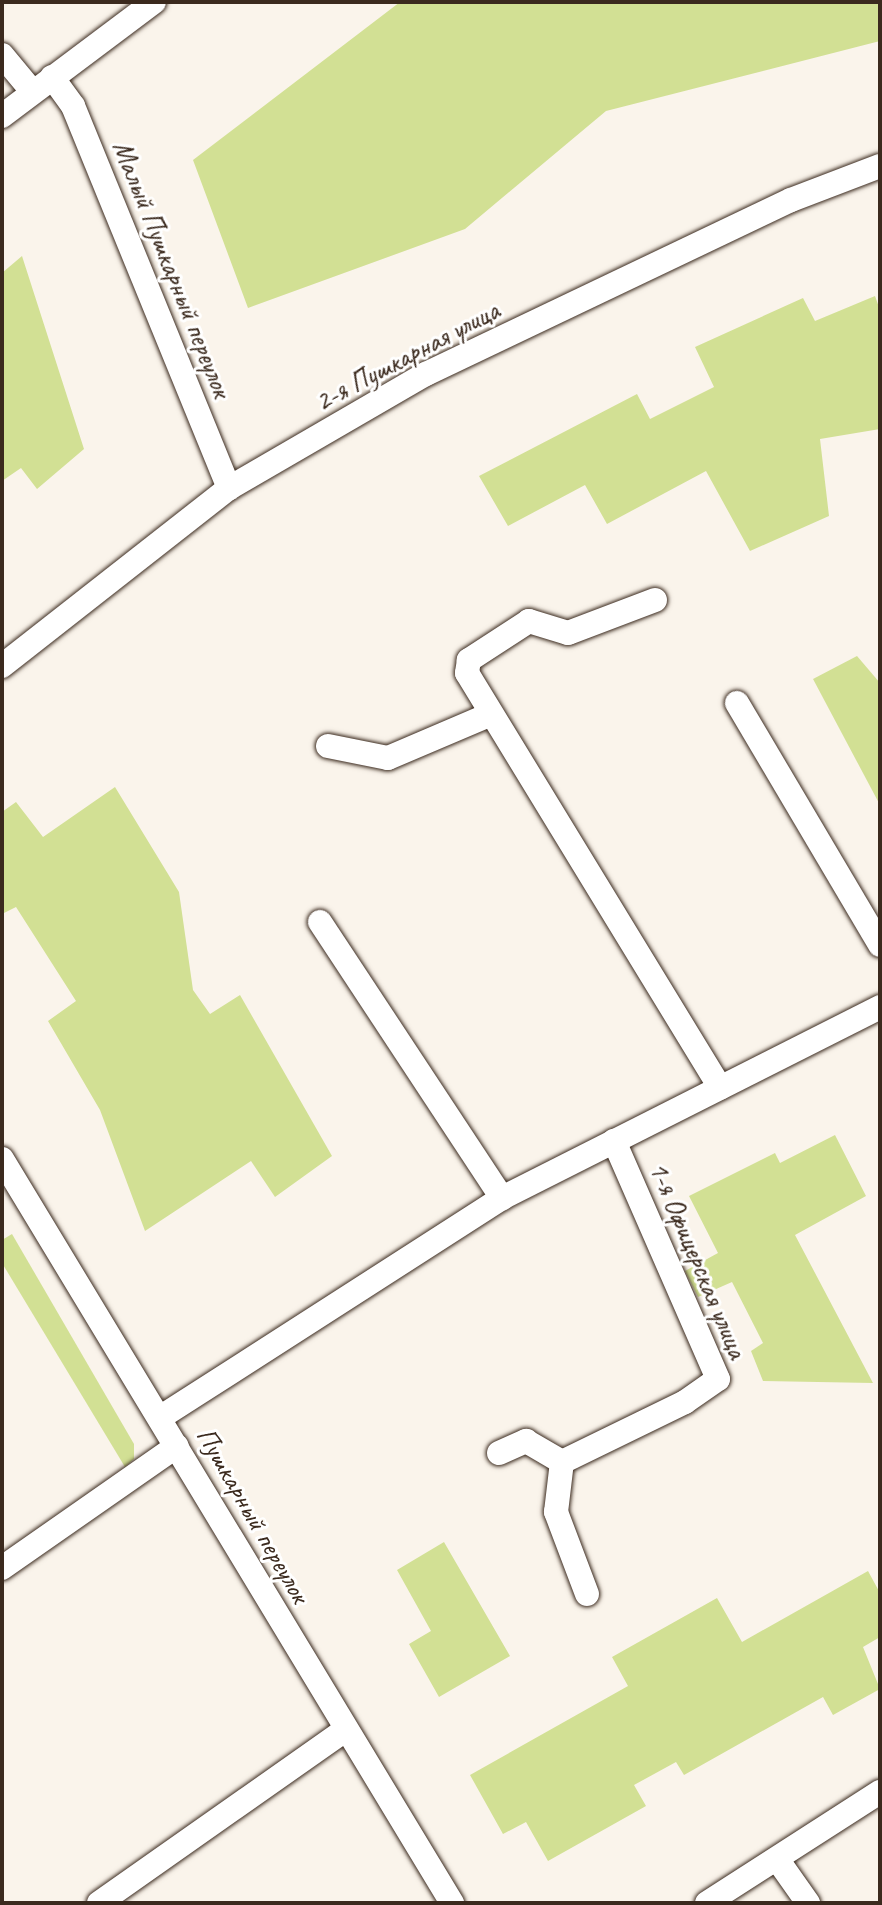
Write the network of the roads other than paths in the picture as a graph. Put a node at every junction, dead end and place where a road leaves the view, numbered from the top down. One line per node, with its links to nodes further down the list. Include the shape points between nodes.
1 (154, 2): 3 (street)
2 (2, 55): 3 (street, Малый Пушкарный переулок)
3 (42, 84): 4 (street); 6 (street, Малый Пушкарный переулок, via 73,106)
4 (2, 116)
5 (880, 166): 6 (street, 2-я Пушкарная улица, via 791,200 426,374)
6 (229, 488): 8 (street, 2-я Пушкарная улица)
7 (655, 600): 10 (street, via 568,633 529,621 469,660 467,673)
8 (2, 666)
9 (737, 703): 13 (street)
10 (489, 715): 11 (street, via 388,758); 15 (street)
11 (328, 746)
12 (320, 922): 18 (street)
13 (880, 945)
14 (880, 1007): 15 (street, 1-я Офицерская улица)
15 (720, 1088): 16 (street, 1-я Офицерская улица)
16 (614, 1141): 18 (street, 1-я Офицерская улица); 22 (street, 1-я Офицерская улица, via 718,1379 685,1402)
17 (2, 1159): 19 (street, Пушкарный переулок)
18 (502, 1198): 19 (street, 1-я Офицерская улица)
19 (161, 1417): 20 (street, Пушкарный переулок)
20 (177, 1446): 23 (street); 25 (street, Пушкарный переулок)
21 (499, 1453): 22 (street, via 526,1441)
22 (562, 1462): 24 (street, via 556,1512)
23 (2, 1568)
24 (587, 1594)
25 (345, 1730): 28 (street); 29 (street, Пушкарный переулок)
26 (880, 1792): 27 (street)
27 (777, 1859): 30 (street); 31 (street)
28 (99, 1903)
29 (452, 1903)
30 (707, 1903)
31 (808, 1903)

